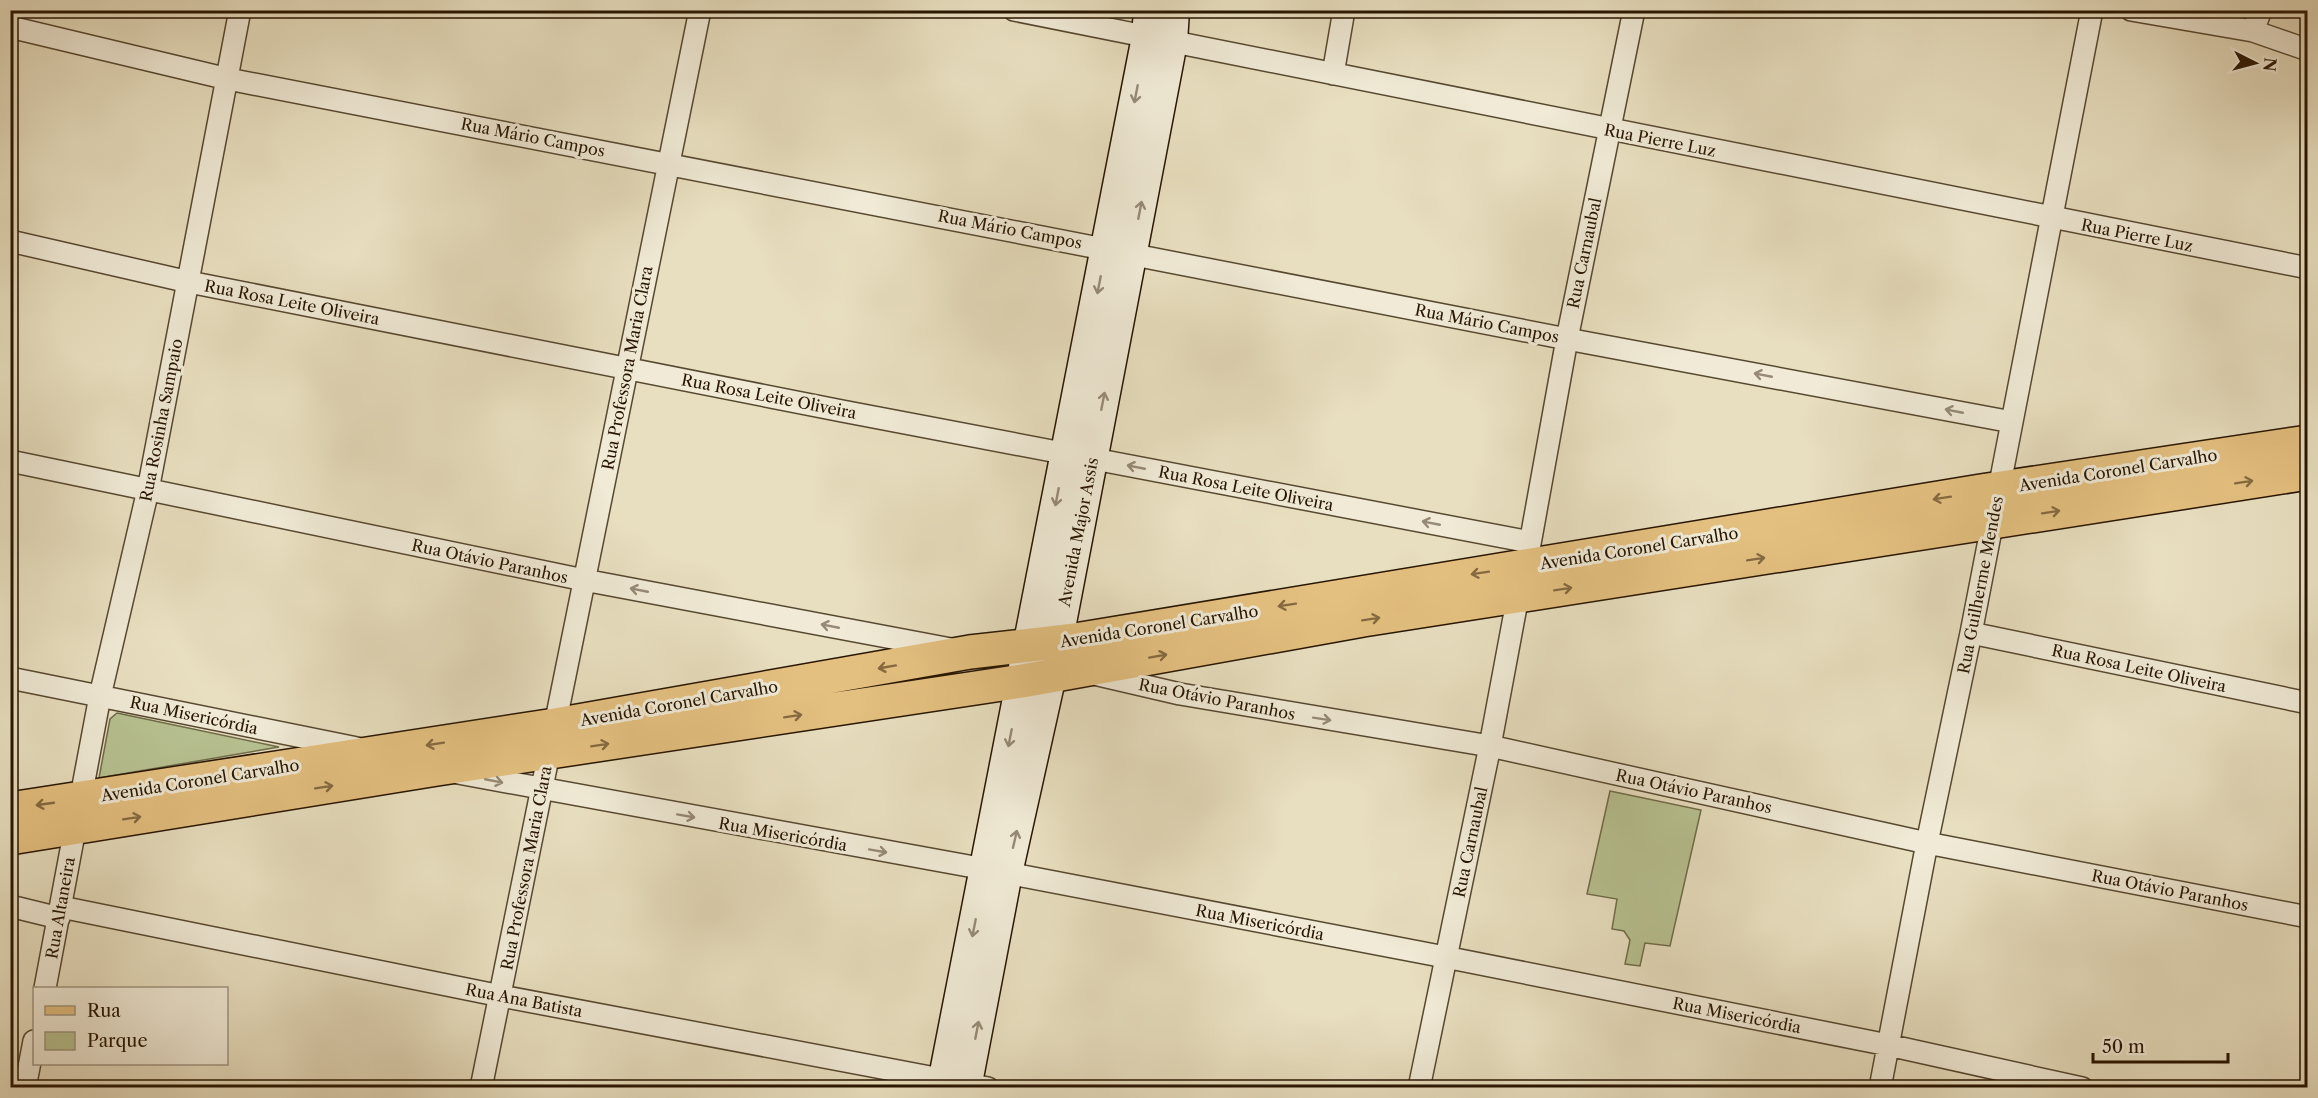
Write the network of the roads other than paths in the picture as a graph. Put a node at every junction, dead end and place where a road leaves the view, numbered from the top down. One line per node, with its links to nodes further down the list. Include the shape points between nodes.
1 (240, 10): 15 (street, Rua Rosinha Sampaio)
2 (700, 10): 17 (street, Rua Professora Maria Clara)
3 (1014, 10): 11 (street, Rua Pierre Luz)
4 (1174, 10): 11 (street, Avenida Major Assis)
5 (1344, 10): 14 (street)
6 (1634, 10): 16 (street, Rua Carnaubal)
7 (2092, 10): 18 (street, Rua Guilherme Mendes)
8 (2131, 10): 12 (street)
9 (2261, 10): 12 (street)
10 (10, 27): 15 (street, Rua Mário Campos)
11 (1156, 30): 14 (street, Rua Pierre Luz); 20 (street, Avenida Major Assis)
12 (2253, 32): 13 (street)
13 (2307, 50)
14 (1333, 74): 16 (street, Rua Pierre Luz)
15 (228, 79): 17 (street, Rua Mário Campos); 22 (street, Rua Rosinha Sampaio)
16 (1610, 130): 18 (street, Rua Pierre Luz); 23 (street, Rua Carnaubal)
17 (669, 163): 20 (street, Rua Mário Campos); 24 (street, Rua Professora Maria Clara)
18 (2051, 218): 21 (street, Rua Pierre Luz); 25 (street, Rua Guilherme Mendes)
19 (10, 241): 22 (street, Rua Rosa Leite Oliveira)
20 (1119, 251): 23 (street, Rua Mário Campos); 27 (street, Avenida Major Assis)
21 (2307, 268)
22 (189, 282): 24 (street, Rua Rosa Leite Oliveira); 31 (street, Rua Rosinha Sampaio)
23 (1567, 339): 25 (street, Rua Mário Campos, one-way to 23); 33 (street, Rua Carnaubal)
24 (627, 368): 27 (street, Rua Rosa Leite Oliveira); 34 (street, Rua Professora Maria Clara)
25 (2012, 422): 30 (street, Rua Guilherme Mendes)
26 (2307, 442): 30 (main road, Avenida Coronel Carvalho)
27 (1079, 456): 33 (street, Rua Rosa Leite Oliveira, one-way to 27); 36 (street, Avenida Major Assis)
28 (10, 461): 31 (street, Rua Otávio Paranhos)
29 (2307, 473): 32 (main road, Avenida Coronel Carvalho, one-way to 29)
30 (1999, 489): 32 (street, Rua Guilherme Mendes); 33 (main road, Avenida Coronel Carvalho, one-way to 33)
31 (148, 490): 34 (street, Rua Otávio Paranhos); 40 (street, Rua Rosinha Sampaio)
32 (1993, 521): 33 (main road, Avenida Coronel Carvalho, one-way to 32); 35 (street, Rua Guilherme Mendes)
33 (1524, 568): 36 (main road, Avenida Coronel Carvalho, one-way to 36); 38 (main road, Avenida Coronel Carvalho, one-way to 33, via 1353,622); 43 (street, Rua Carnaubal)
34 (584, 580): 37 (street, Rua Otávio Paranhos, one-way to 34); 42 (street, Rua Professora Maria Clara)
35 (1971, 633): 41 (street, Rua Rosa Leite Oliveira); 50 (street, Rua Guilherme Mendes)
36 (1042, 644): 37 (main road, Avenida Coronel Carvalho); 38 (street, Avenida Major Assis)
37 (970, 652): 42 (main road, Avenida Coronel Carvalho, one-way to 42)
38 (1051, 675): 42 (main road, Avenida Coronel Carvalho, one-way to 38); 43 (street, Rua Otávio Paranhos, one-way to 43); 51 (street, Avenida Major Assis)
39 (10, 678): 40 (street, Rua Misericórdia)
40 (100, 696): 44 (street, Rua Misericórdia); 48 (street, Rua Rosinha Sampaio)
41 (2307, 703)
42 (552, 739): 44 (main road, Avenida Coronel Carvalho, one-way to 44); 45 (main road, Avenida Coronel Carvalho); 46 (street, Rua Professora Maria Clara)
43 (1490, 746): 50 (street, Rua Otávio Paranhos); 55 (street, Rua Carnaubal)
44 (378, 753): 48 (main road, Avenida Coronel Carvalho)
45 (437, 769): 46 (street, Rua Misericórdia, one-way to 46); 48 (main road, Avenida Coronel Carvalho, one-way to 45)
46 (540, 790): 51 (street, Rua Misericórdia, one-way to 51); 57 (street, Rua Professora Maria Clara)
47 (10, 809): 48 (main road, Avenida Coronel Carvalho, one-way to 47)
48 (77, 813): 49 (main road, Avenida Coronel Carvalho); 53 (street, Rua Altaneira)
49 (10, 838)
50 (1927, 843): 54 (street, Rua Otávio Paranhos); 58 (street, Rua Guilherme Mendes)
51 (996, 872): 55 (street, Rua Misericórdia); 60 (street, Avenida Major Assis)
52 (10, 906): 53 (street, Rua Ana Batista)
53 (60, 913): 56 (street, Rua Altaneira); 57 (street, Rua Ana Batista)
54 (2307, 917)
55 (1445, 957): 58 (street, Rua Misericórdia); 63 (street, Rua Carnaubal)
56 (45, 987)
57 (501, 996): 60 (street, Rua Ana Batista); 62 (street, Rua Professora Maria Clara)
58 (1888, 1045): 64 (street, Rua Guilherme Mendes); 65 (street, Rua Misericórdia)
59 (33, 1046): 61 (street)
60 (961, 1085)
61 (25, 1088)
62 (481, 1088)
63 (1419, 1088)
64 (1880, 1088)
65 (2082, 1088)

